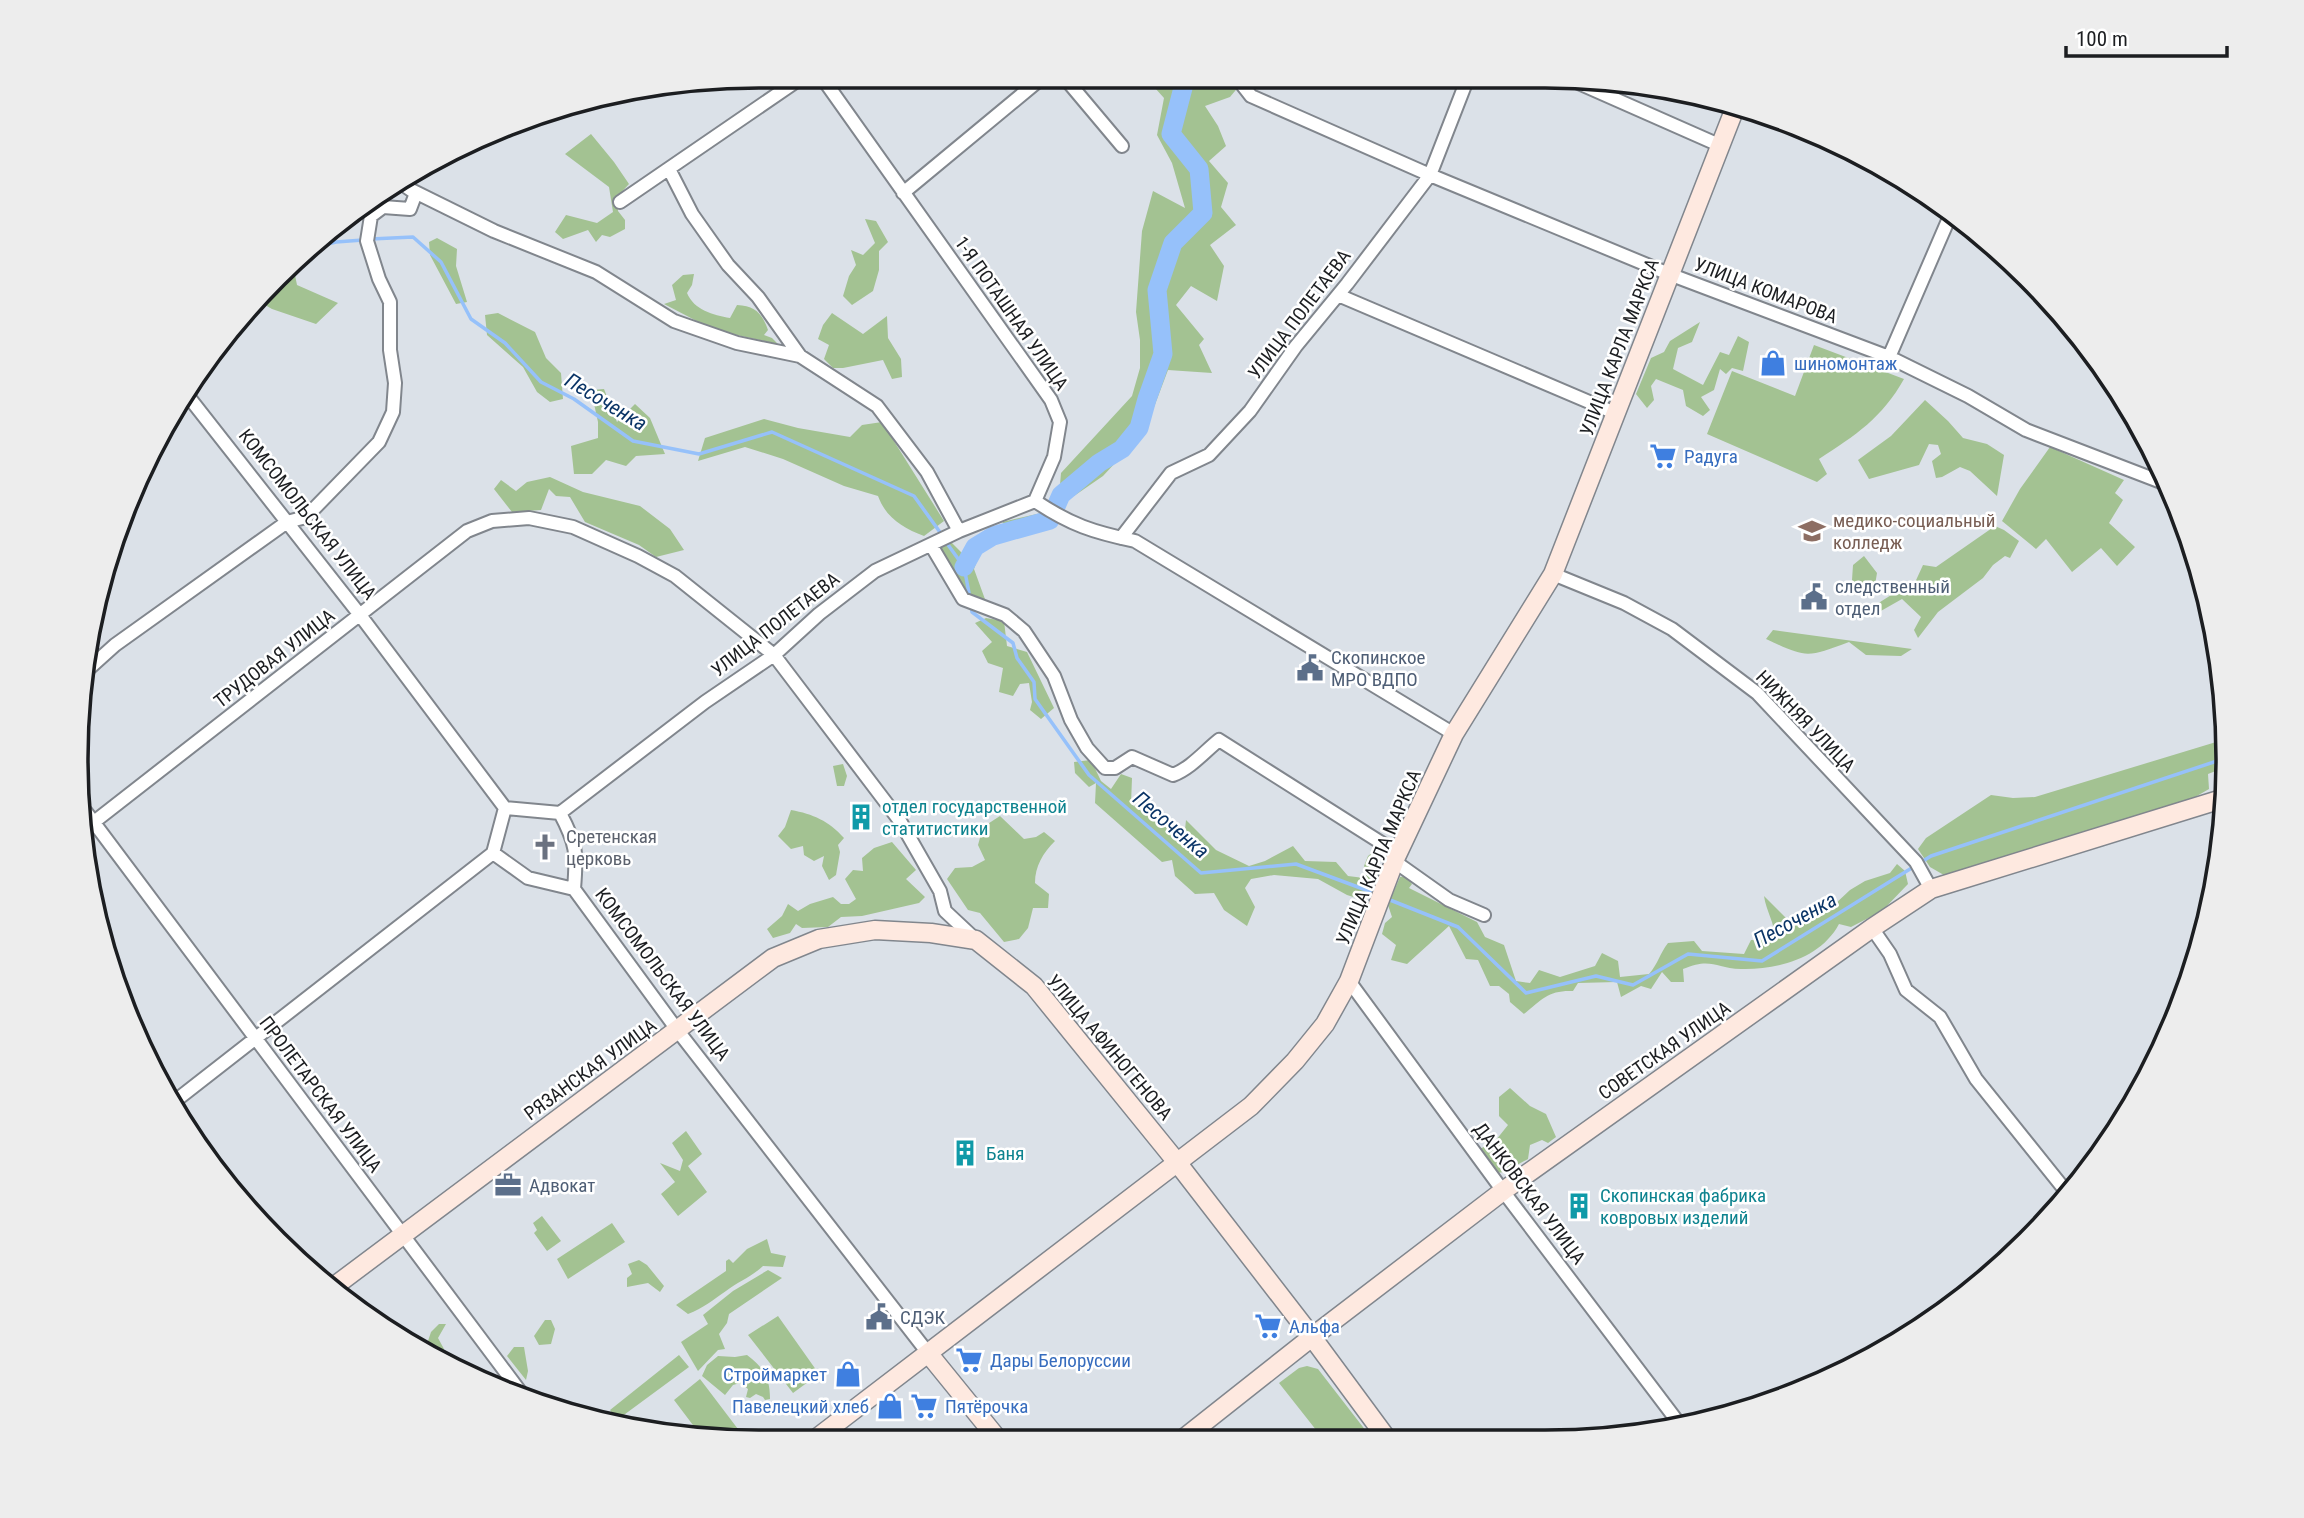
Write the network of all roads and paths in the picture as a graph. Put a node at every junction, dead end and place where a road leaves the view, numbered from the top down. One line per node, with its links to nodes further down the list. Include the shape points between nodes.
1 (787, 88): 11 (street)
2 (829, 88): 15 (street, 1-Я ПОТАШНАЯ УЛИЦА)
3 (1031, 88): 15 (street)
4 (1073, 88): 10 (street)
5 (1245, 88): 12 (street, УЛИЦА КОМАРОВА, via 1251,96)
6 (1464, 88): 12 (street, УЛИЦА ПОЛЕТАЕВА)
7 (1593, 89): 9 (street)
8 (1732, 114): 9 (street, УЛИЦА КАРЛА МАРКСА)
9 (1719, 145): 18 (street, УЛИЦА КАРЛА МАРКСА)
10 (1122, 146)
11 (669, 169): 16 (street); 20 (street, via 692,214)
12 (1430, 175): 18 (street, УЛИЦА КОМАРОВА); 19 (street, УЛИЦА ПОЛЕТАЕВА)
13 (407, 187): 14 (street)
14 (416, 193): 20 (street, via 596,272 674,321 737,343); 26 (street, via 410,209 383,207 371,216 367,241 390,302 393,412 370,452 306,516)
15 (903, 193): 25 (street, 1-Я ПОТАШНАЯ УЛИЦА, via 1051,400 1060,422 1054,457)
16 (620, 202)
17 (1948, 222): 21 (street)
18 (1670, 274): 21 (street, УЛИЦА КОМАРОВА); 23 (street, УЛИЦА КАРЛА МАРКСА)
19 (1338, 295): 23 (street); 28 (street, УЛИЦА ПОЛЕТАЕВА, via 1250,411 1209,456 1171,472)
20 (800, 356): 27 (street, via 877,406 927,472)
21 (1889, 357): 24 (street, УЛИЦА КОМАРОВА, via 2026,430)
22 (192, 401): 26 (street, КОМСОМОЛЬСКАЯ УЛИЦА)
23 (1615, 413): 30 (street, УЛИЦА КАРЛА МАРКСА)
24 (2155, 480)
25 (1035, 501): 27 (street, УЛИЦА ПОЛЕТАЕВА); 28 (street, via 1064,520)
26 (287, 522): 31 (street, КОМСОМОЛЬСКАЯ УЛИЦА); 33 (street)
27 (959, 531): 29 (street, УЛИЦА ПОЛЕТАЕВА)
28 (1121, 538): 34 (street, via 1135,541)
29 (931, 545): 32 (street, УЛИЦА ПОЛЕТАЕВА, via 875,571); 40 (street, via 963,599 1005,615 1024,631 1054,676 1087,748 1105,768 1115,768 1132,757 1173,775 1186,770 1219,740 1391,849)
30 (1553, 574): 34 (street, УЛИЦА КАРЛА МАРКСА); 42 (street, НИЖНЯЯ УЛИЦА, via 1672,629 1756,693 1916,862)
31 (360, 615): 32 (street, ТРУДОВАЯ УЛИЦА, via 467,531 492,522 529,518 573,527 666,571); 36 (street, КОМСОМОЛЬСКАЯ УЛИЦА); 38 (street, ТРУДОВАЯ УЛИЦА)
32 (774, 654): 37 (street, УЛИЦА ПОЛЕТАЕВА); 45 (street, УЛИЦА АФИНОГЕНОВА, via 900,821 940,891 945,911)
33 (94, 664)
34 (1454, 734): 40 (street, УЛИЦА КАРЛА МАРКСА)
35 (2215, 801): 42 (street, СОВЕТСКАЯ УЛИЦА)
36 (505, 808): 37 (street); 39 (street)
37 (560, 813): 41 (street, КОМСОМОЛЬСКАЯ УЛИЦА, via 575,845)
38 (90, 817): 48 (street, ПРОЛЕТАРСКАЯ УЛИЦА)
39 (494, 853): 41 (street, via 528,878); 48 (street)
40 (1394, 861): 43 (street, via 1449,900); 46 (street, УЛИЦА КАРЛА МАРКСА)
41 (574, 889): 47 (street, КОМСОМОЛЬСКАЯ УЛИЦА)
42 (1931, 889): 44 (street, СОВЕТСКАЯ УЛИЦА)
43 (1484, 915)
44 (1872, 928): 51 (street, via 1906,990 1940,1017 1976,1079); 52 (street, СОВЕТСКАЯ УЛИЦА)
45 (976, 940): 47 (street, РЯЗАНСКАЯ УЛИЦА, via 874,930 819,939 773,958); 50 (street, УЛИЦА АФИНОГЕНОВА, via 1034,986)
46 (1349, 981): 50 (street, УЛИЦА КАРЛА МАРКСА, via 1325,1024 1295,1061 1251,1105); 52 (street, ДАНКОВСКАЯ УЛИЦА)
47 (678, 1031): 53 (street, РЯЗАНСКАЯ УЛИЦА); 56 (street, КОМСОМОЛЬСКАЯ УЛИЦА)
48 (256, 1037): 49 (street); 53 (street, ПРОЛЕТАРСКАЯ УЛИЦА)
49 (179, 1098)
50 (1176, 1161): 55 (street, УЛИЦА АФИНОГЕНОВА); 56 (street, УЛИЦА КАРЛА МАРКСА)
51 (2062, 1187)
52 (1503, 1191): 55 (street, СОВЕТСКАЯ УЛИЦА); 58 (street, ДАНКОВСКАЯ УЛИЦА)
53 (402, 1234): 54 (street, РЯЗАНСКАЯ УЛИЦА); 57 (street, ПРОЛЕТАРСКАЯ УЛИЦА)
54 (339, 1283)
55 (1312, 1337): 61 (street, СОВЕТСКАЯ УЛИЦА); 62 (street, УЛИЦА АФИНОГЕНОВА)
56 (928, 1353): 59 (street, УЛИЦА КАРЛА МАРКСА); 60 (street, КОМСОМОЛЬСКАЯ УЛИЦА)
57 (514, 1384)
58 (1675, 1418)
59 (827, 1430)
60 (991, 1430)
61 (1194, 1430)
62 (1381, 1430)

